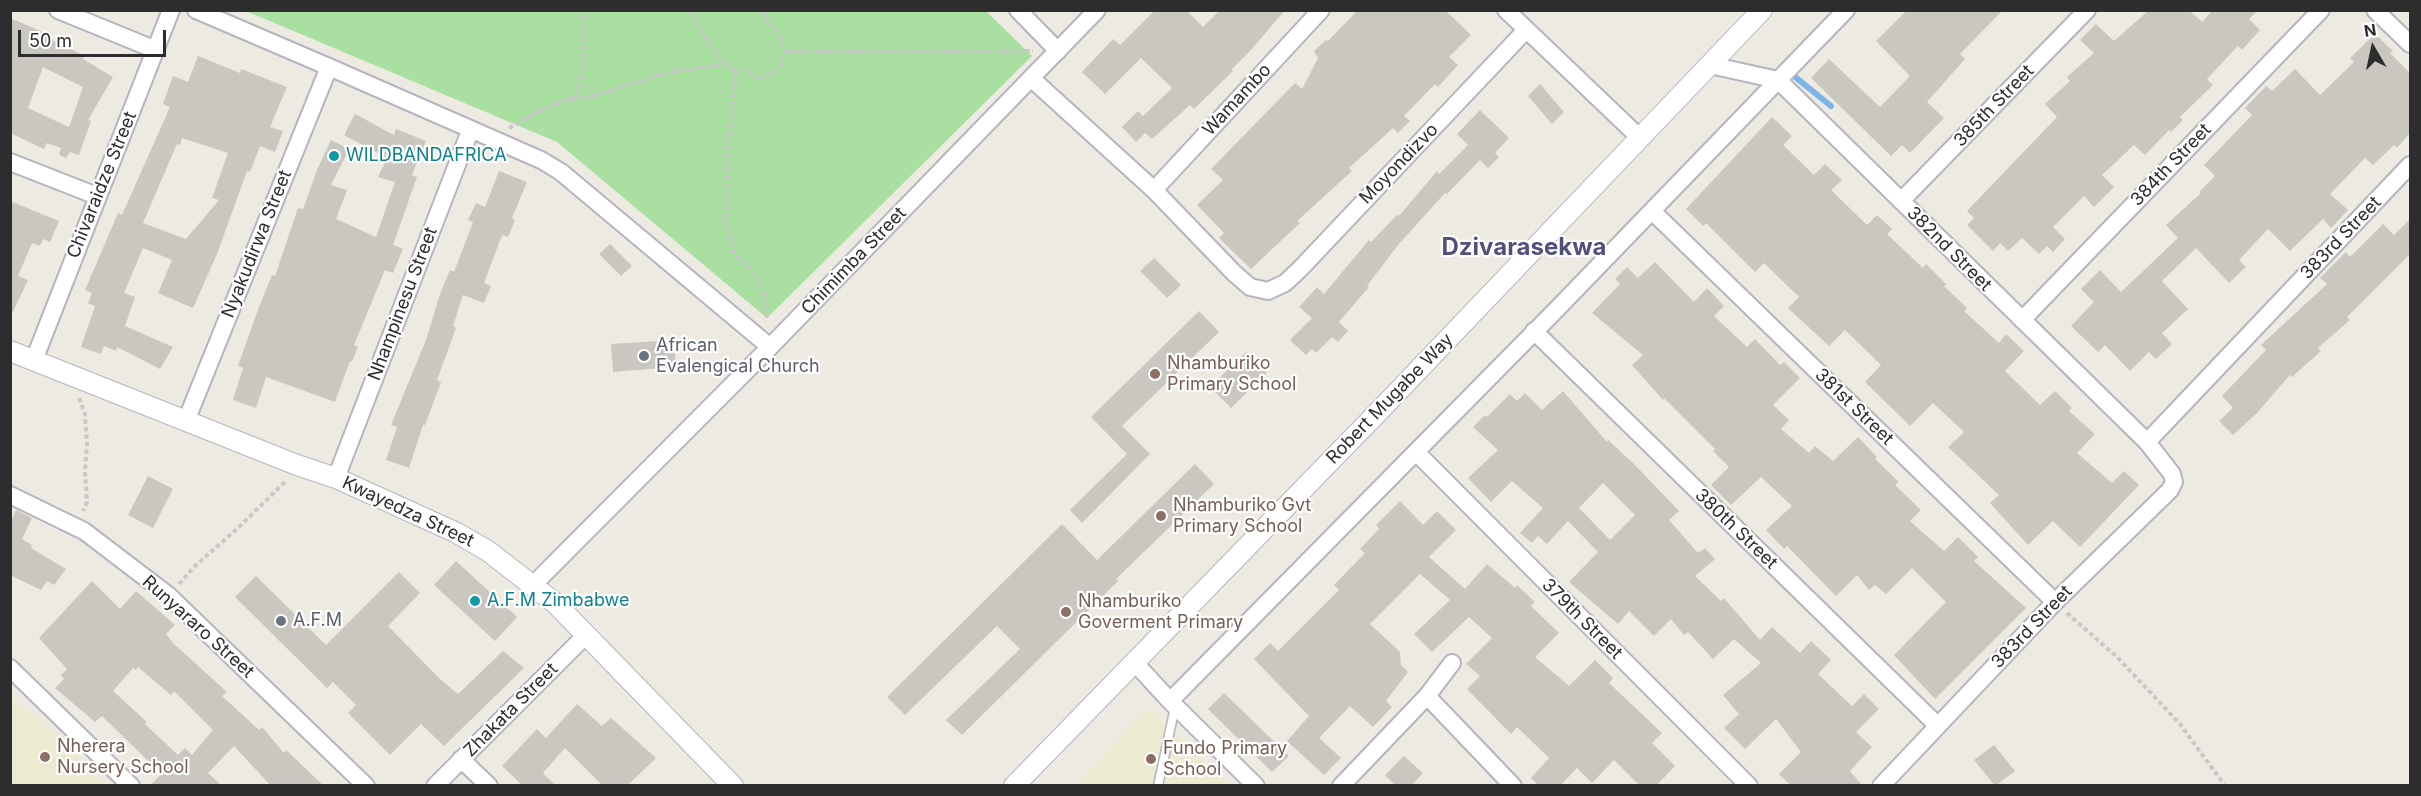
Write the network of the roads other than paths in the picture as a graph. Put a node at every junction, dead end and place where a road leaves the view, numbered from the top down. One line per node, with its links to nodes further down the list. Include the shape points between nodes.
1 (58, 10): 15 (street)
2 (171, 10): 15 (street, Chivaraidze Street)
3 (196, 10): 18 (street)
4 (1018, 10): 16 (street)
5 (1097, 10): 16 (street, Chimimba Street)
6 (1321, 10): 25 (street, Wamambo)
7 (1506, 10): 13 (street)
8 (1762, 10): 17 (street, Robert Mugabe Way)
9 (1846, 10): 20 (street)
10 (2087, 10): 27 (street, 385th Street)
11 (2321, 10): 29 (street, 384th Street)
12 (2375, 10): 14 (street)
13 (1526, 30): 22 (street); 25 (street, Moyondizvo, via 1300,269 1285,283 1268,291 1250,287 1234,273)
14 (2410, 44)
15 (156, 50): 26 (street, Chivaraidze Street)
16 (1058, 51): 19 (street, Chimimba Street)
17 (1710, 65): 20 (street); 22 (street, Robert Mugabe Way)
18 (329, 67): 21 (street); 34 (street, Nyakudirwa Street)
19 (1032, 79): 25 (street); 31 (street, Chimimba Street)
20 (1778, 80): 27 (street, 382nd Street); 28 (street)
21 (470, 131): 31 (street, via 561,172); 38 (street, Nhampinesu Street)
22 (1640, 138): 43 (street, Robert Mugabe Way)
23 (10, 162): 26 (street)
24 (2410, 165): 35 (street, 383rd Street)
25 (1154, 190)
26 (97, 196): 33 (street, Chivaraidze Street)
27 (1901, 201): 29 (street, 382nd Street)
28 (1652, 211): 30 (street); 41 (street, 381st Street)
29 (2022, 320): 35 (street, 382nd Street)
30 (1534, 331): 36 (street); 48 (street, 380th Street)
31 (770, 346): 40 (street, Chimimba Street)
32 (10, 351): 33 (street, Kwayedza Street)
33 (34, 360): 34 (street, Kwayedza Street)
34 (186, 421): 38 (street, Kwayedza Street)
35 (2147, 442): 37 (street, 382nd Street)
36 (1416, 452): 47 (street); 60 (street, 379th Street)
37 (2168, 468): 41 (street, 383rd Street, via 2174,482 2170,490)
38 (336, 478): 40 (street, Kwayedza Street, via 457,533)
39 (10, 495): 51 (street, Runyararo Street, via 75,525 168,595)
40 (533, 585): 42 (street, Kwayedza Street)
41 (2055, 603): 48 (street, 383rd Street)
42 (586, 635): 49 (street, Zhakata Street); 54 (street, Kwayedza Street)
43 (1135, 663): 47 (street); 55 (street, Robert Mugabe Way)
44 (1452, 663): 46 (street)
45 (10, 668): 50 (street)
46 (1427, 696): 58 (street); 59 (street)
47 (1173, 704): 56 (lane); 57 (street)
48 (1938, 726): 61 (street, 383rd Street)
49 (461, 759): 52 (street, Zhakata Street); 53 (street)
50 (131, 786)
51 (366, 786)
52 (435, 786)
53 (489, 786)
54 (733, 786)
55 (1014, 786)
56 (1158, 786)
57 (1256, 786)
58 (1341, 786)
59 (1514, 786)
60 (1749, 786)
61 (1881, 786)

